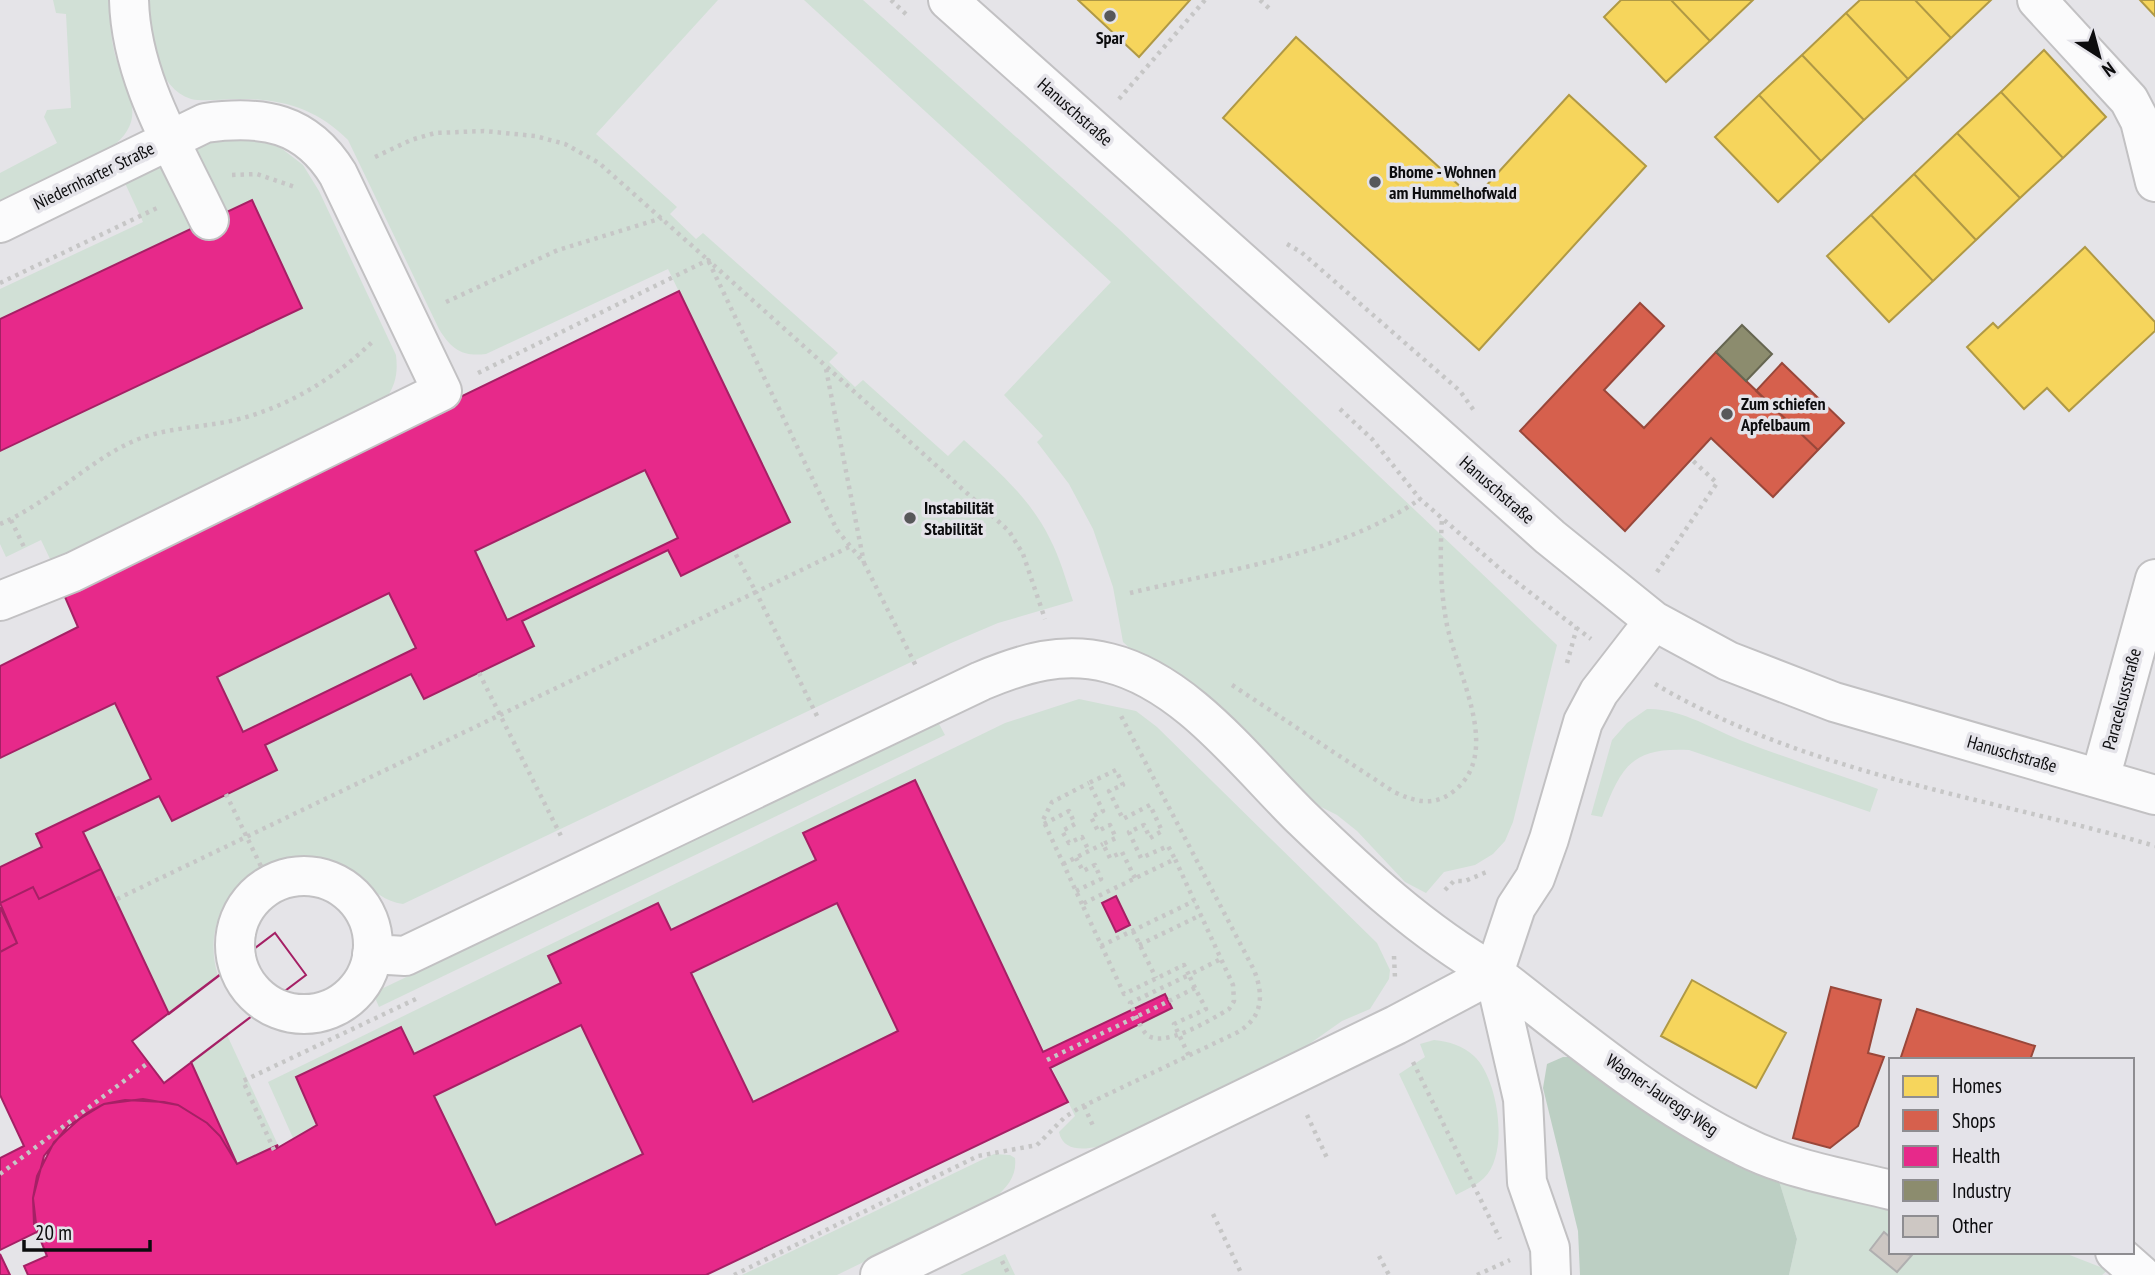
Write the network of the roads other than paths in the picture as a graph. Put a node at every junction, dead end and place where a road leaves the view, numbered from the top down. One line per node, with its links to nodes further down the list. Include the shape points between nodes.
1 (129, 0): 4 (street, Niedernharter Straße, via 132,41)
2 (948, 0): 10 (street, Hanuschstraße, via 1530,520)
3 (2037, 0): 5 (street, via 2129,100 2140,121)
4 (170, 139): 6 (street); 7 (street, Niedernharter Straße); 9 (street, via 205,123 239,118 277,123 310,138 327,156 346,189 442,391 85,566)
5 (2155, 182)
6 (202, 205)
7 (0, 223)
8 (2155, 579): 11 (street, Paracelsusstraße)
9 (0, 601)
10 (1654, 621): 11 (street, Hanuschstraße, via 1728,662 1823,698); 14 (street, via 1599,692 1583,722 1549,839 1535,878 1516,907)
11 (2100, 779): 12 (street, Hanuschstraße)
12 (2155, 795)
13 (372, 954): 13 (street, via 360,986 343,1002 323,1012 300,1015 280,1011 259,999 236,962 234,944 247,905 270,885 309,876 333,882 352,895 372,930); 14 (street, Wagner-Jauregg-Weg, via 405,957 1028,661 1070,658 1111,663 1166,687 1414,922)
14 (1494, 973): 15 (street, Wagner-Jauregg-Weg, via 1690,1118 1745,1148); 17 (street, via 1523,1099 1527,1182 1550,1248); 18 (street, via 1396,1026)
15 (1889, 1190)
16 (2117, 1254): 19 (street)
17 (1533, 1272)
18 (880, 1275)
19 (2141, 1275)

